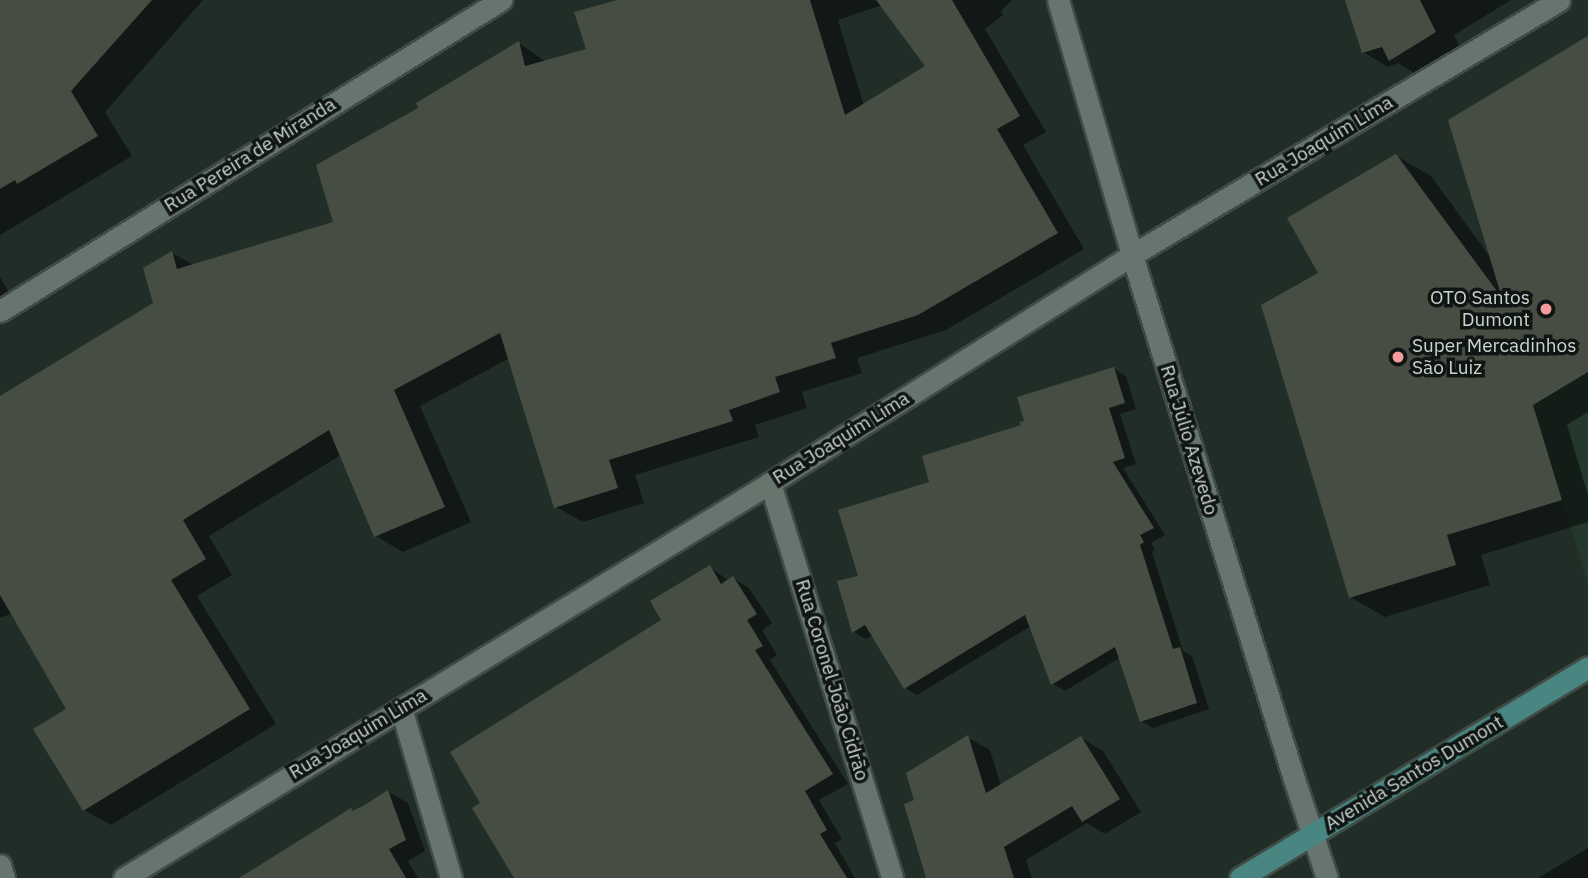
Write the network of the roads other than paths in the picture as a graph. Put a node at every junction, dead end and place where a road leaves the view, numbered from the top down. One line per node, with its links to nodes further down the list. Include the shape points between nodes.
1 (501, 0): 5 (street, Rua Pereira de Miranda)
2 (1058, 0): 4 (street, Rua Júlio Azevedo)
3 (1559, 0): 4 (street, Rua Joaquim Lima)
4 (1132, 255): 6 (street, Rua Joaquim Lima); 9 (street, Rua Júlio Azevedo)
5 (0, 311)
6 (770, 483): 8 (street, Rua Joaquim Lima); 14 (street, Rua Coronel João Cidrão)
7 (1588, 667): 9 (main road, Avenida Santos Dumont)
8 (401, 708): 12 (street, Rua Joaquim Lima); 13 (street)
9 (1312, 835): 15 (main road, Avenida Santos Dumont); 16 (street, Rua Júlio Azevedo)
10 (0, 866): 11 (street)
11 (4, 878)
12 (124, 878)
13 (451, 878)
14 (892, 878)
15 (1240, 878)
16 (1327, 878)

